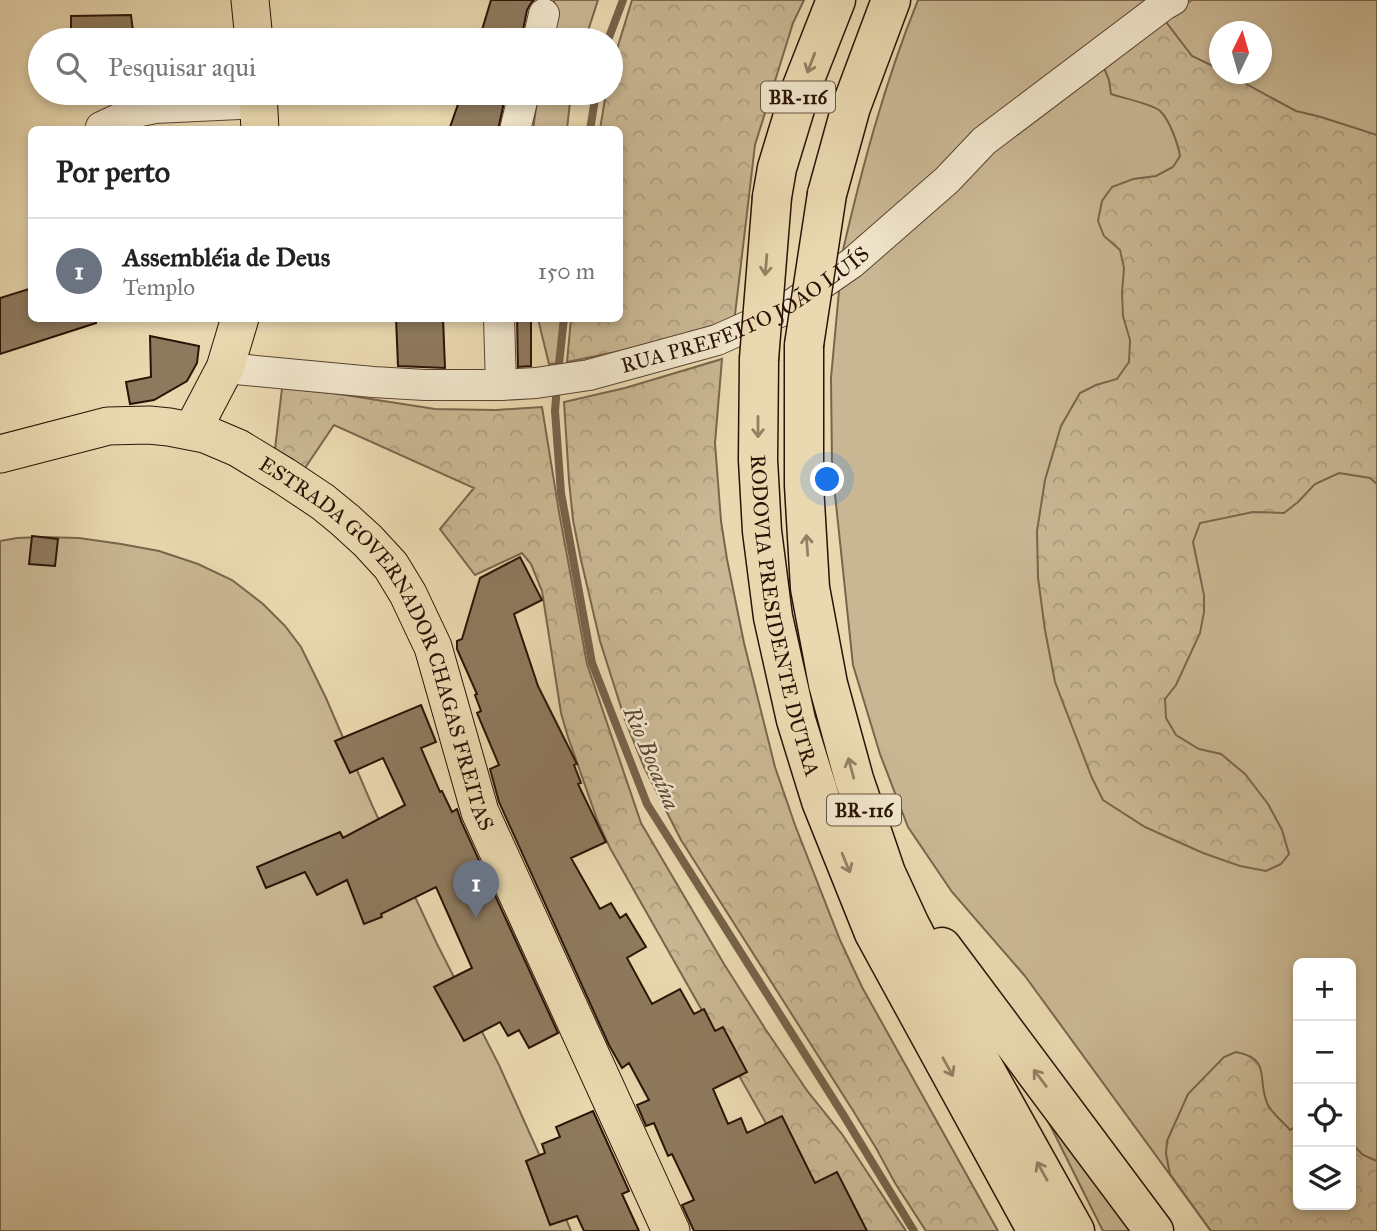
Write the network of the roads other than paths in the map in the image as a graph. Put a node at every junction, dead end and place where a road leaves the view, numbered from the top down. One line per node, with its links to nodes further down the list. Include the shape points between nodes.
1 (250, 0): 5 (main road)
2 (836, 0): 18 (highway, RODOVIA PRESIDENTE DUTRA / BR-116, one-way to 18, bridge, via 801,89 772,197 759,359 758,460 773,617 796,720 821,801 874,933)
3 (891, 0): 16 (highway, RODOVIA PRESIDENTE DUTRA / BR-116, one-way to 3, bridge, via 828,684 810,588 804,345 827,194 851,107)
4 (1173, 0): 13 (street, RUA PREFEITO JOÃO LUÍS, via 984,141 947,180 852,263 784,310 717,340 589,375)
5 (253, 28)
6 (521, 105): 9 (street)
7 (259, 108): 8 (street, via 155,108)
8 (103, 126)
9 (516, 126)
10 (239, 322): 12 (main road)
11 (499, 322): 13 (street)
12 (225, 368): 13 (street, RUA PREFEITO JOÃO LUÍS, via 386,383); 14 (main road)
13 (501, 385)
14 (192, 431): 15 (main road, ESTRADA GOVERNADOR CHAGAS FREITAS, via 108,426); 17 (main road, ESTRADA GOVERNADOR CHAGAS FREITAS, via 238,448 323,502 368,541 408,594 433,647 480,812)
15 (0, 454)
16 (886, 873): 19 (highway, RODOVIA PRESIDENTE DUTRA / BR-116, one-way to 16, via 983,1066); 20 (highway, one-way to 16)
17 (671, 1231)
18 (1037, 1231)
19 (1075, 1231)
20 (1154, 1231)

